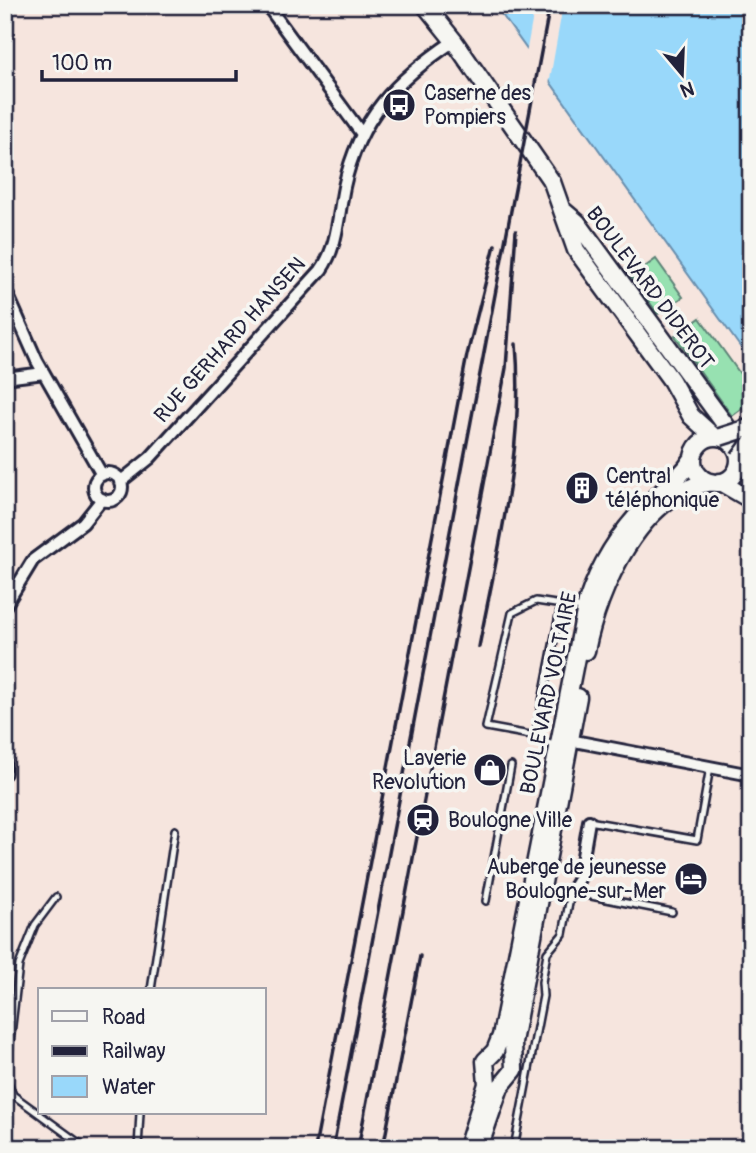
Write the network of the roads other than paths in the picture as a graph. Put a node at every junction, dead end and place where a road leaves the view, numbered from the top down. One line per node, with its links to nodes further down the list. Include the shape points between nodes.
1 (10, 5): 4 (street)
2 (267, 5): 6 (street)
3 (425, 5): 5 (street, BOULEVARD DIDEROT)
4 (5, 7)
5 (454, 41): 6 (street, RUE GERHARD HANSEN, via 389,93); 7 (street, BOULEVARD DIDEROT, via 552,182)
6 (362, 134): 18 (street, RUE GERHARD HANSEN, via 344,186 334,246 325,264 150,458)
7 (564, 211): 11 (street, BOULEVARD DIDEROT, via 576,250); 16 (street, BOULEVARD DIDEROT, via 583,229)
8 (5, 289): 9 (street)
9 (44, 373): 10 (street); 17 (street)
10 (5, 378)
11 (682, 401): 13 (street, BOULEVARD DIDEROT, via 698,424); 15 (street, BOULEVARD DIDEROT)
12 (751, 427): 13 (street, BOULEVARD VOLTAIRE, bridge)
13 (717, 437): 15 (street, BOULEVARD VOLTAIRE, via 703,441); 16 (street, BOULEVARD DIDEROT, via 733,444)
14 (751, 443): 16 (street, BOULEVARD VOLTAIRE, bridge)
15 (695, 453): 19 (street, BOULEVARD DIDEROT, via 697,472); 24 (street, BOULEVARD VOLTAIRE, via 682,474 621,536 598,574)
16 (742, 462): 19 (street, BOULEVARD VOLTAIRE, via 730,478); 20 (street, BOULEVARD DIDEROT)
17 (102, 475): 18 (street, via 111,474); 21 (street, via 94,487)
18 (120, 482): 21 (street, via 116,498)
19 (715, 482): 20 (street, BOULEVARD DIDEROT); 26 (street, BOULEVARD VOLTAIRE, via 688,488 668,503 635,536 615,567 592,623)
20 (751, 497)
21 (102, 499): 23 (street, via 83,523 33,560)
22 (561, 605): 24 (lane); 25 (lane); 25 (lane, via 536,601 521,606 509,618 486,727)
23 (5, 606)
24 (585, 608): 26 (street, BOULEVARD VOLTAIRE)
25 (535, 737): 26 (lane, via 543,743)
26 (564, 743): 29 (street); 39 (street, BOULEVARD VOLTAIRE); 40 (street, BOULEVARD VOLTAIRE)
27 (5, 747): 30 (street)
28 (511, 766): 36 (lane)
29 (710, 767): 31 (street); 32 (lane, via 697,840)
30 (5, 772)
31 (751, 775)
32 (589, 821): 34 (street, via 579,879)
33 (175, 830): 38 (lane)
34 (572, 892): 37 (lane); 41 (lane, via 564,934 547,953)
35 (56, 897): 45 (lane, via 35,925 19,965 6,1077 13,1095)
36 (486, 901)
37 (672, 912)
38 (151, 988)
39 (495, 1051): 40 (street); 42 (street, BOULEVARD VOLTAIRE, via 485,1061)
40 (513, 1058): 41 (lane); 43 (street, BOULEVARD VOLTAIRE, via 514,1070)
41 (531, 1060): 44 (lane)
42 (487, 1074): 43 (street); 50 (street, BOULEVARD VOLTAIRE)
43 (507, 1078): 44 (lane); 51 (street, BOULEVARD VOLTAIRE)
44 (527, 1082): 52 (lane)
45 (38, 1113)
46 (39, 1114): 48 (lane)
47 (140, 1114): 49 (lane)
48 (86, 1148)
49 (138, 1148)
50 (467, 1148)
51 (479, 1148)
52 (514, 1148)

